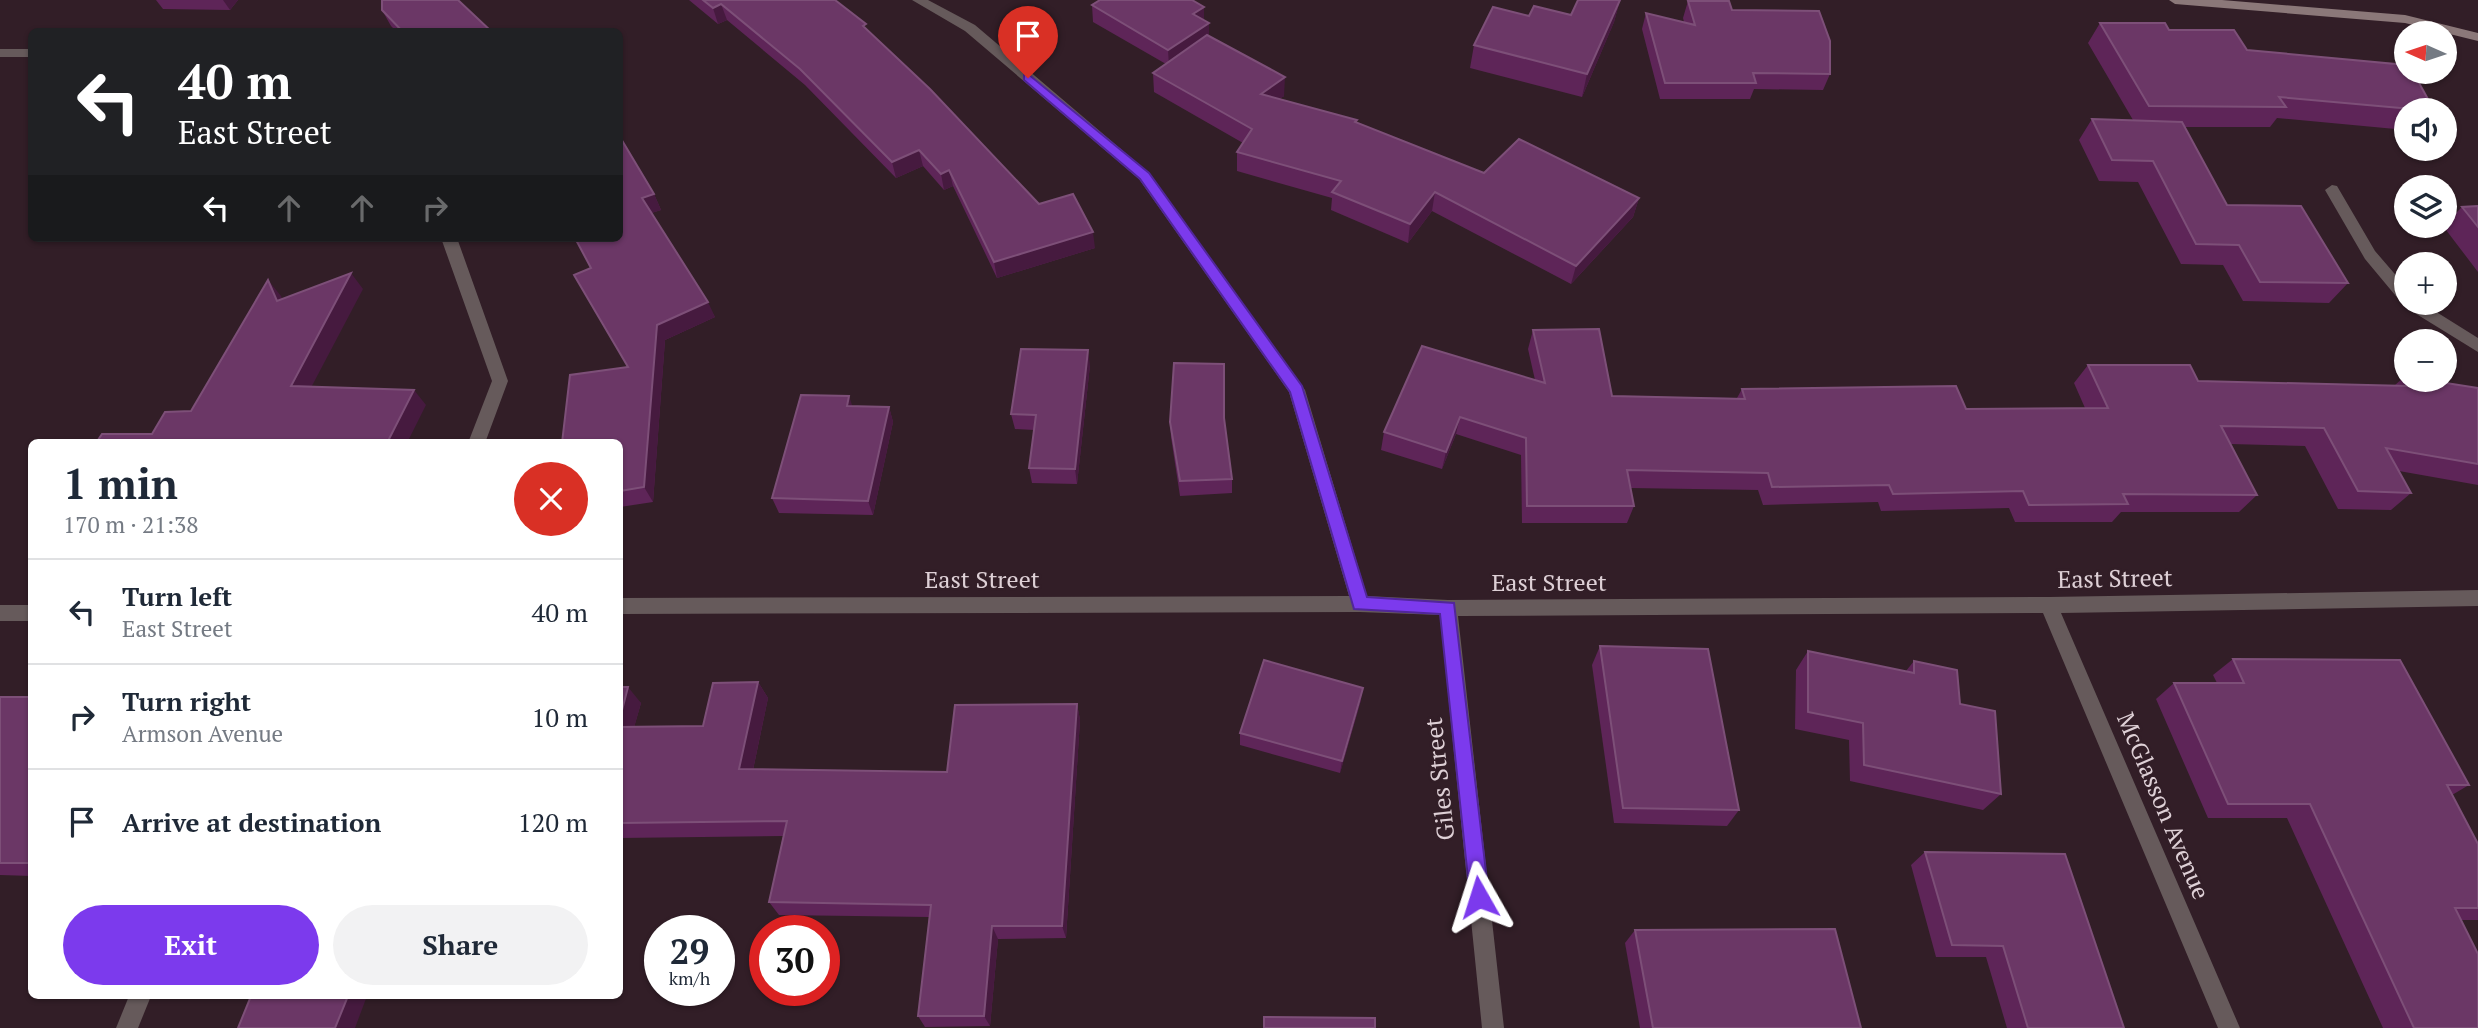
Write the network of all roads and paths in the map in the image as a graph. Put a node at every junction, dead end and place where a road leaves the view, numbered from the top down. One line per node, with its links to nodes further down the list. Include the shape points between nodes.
1 (918, 0): 13 (street, via 970,28 1144,176 1297,390)
2 (2175, 0): 3 (street, via 2405,19)
3 (2478, 37)
4 (0, 53): 5 (street)
5 (28, 53)
6 (2332, 190): 8 (street, via 2370,255)
7 (450, 242): 11 (street, via 500,381)
8 (2394, 283)
9 (2430, 315): 10 (street)
10 (2478, 346)
11 (478, 439)
12 (2478, 598): 14 (street, East Street)
13 (1360, 604): 15 (street, East Street); 16 (street, East Street)
14 (2049, 605): 16 (street, East Street); 22 (street, McGlasson Avenue)
15 (623, 606)
16 (1448, 608): 21 (street, Giles Street)
17 (0, 613): 18 (street)
18 (28, 613)
19 (140, 999): 20 (street)
20 (127, 1028)
21 (1493, 1028)
22 (2229, 1028)

